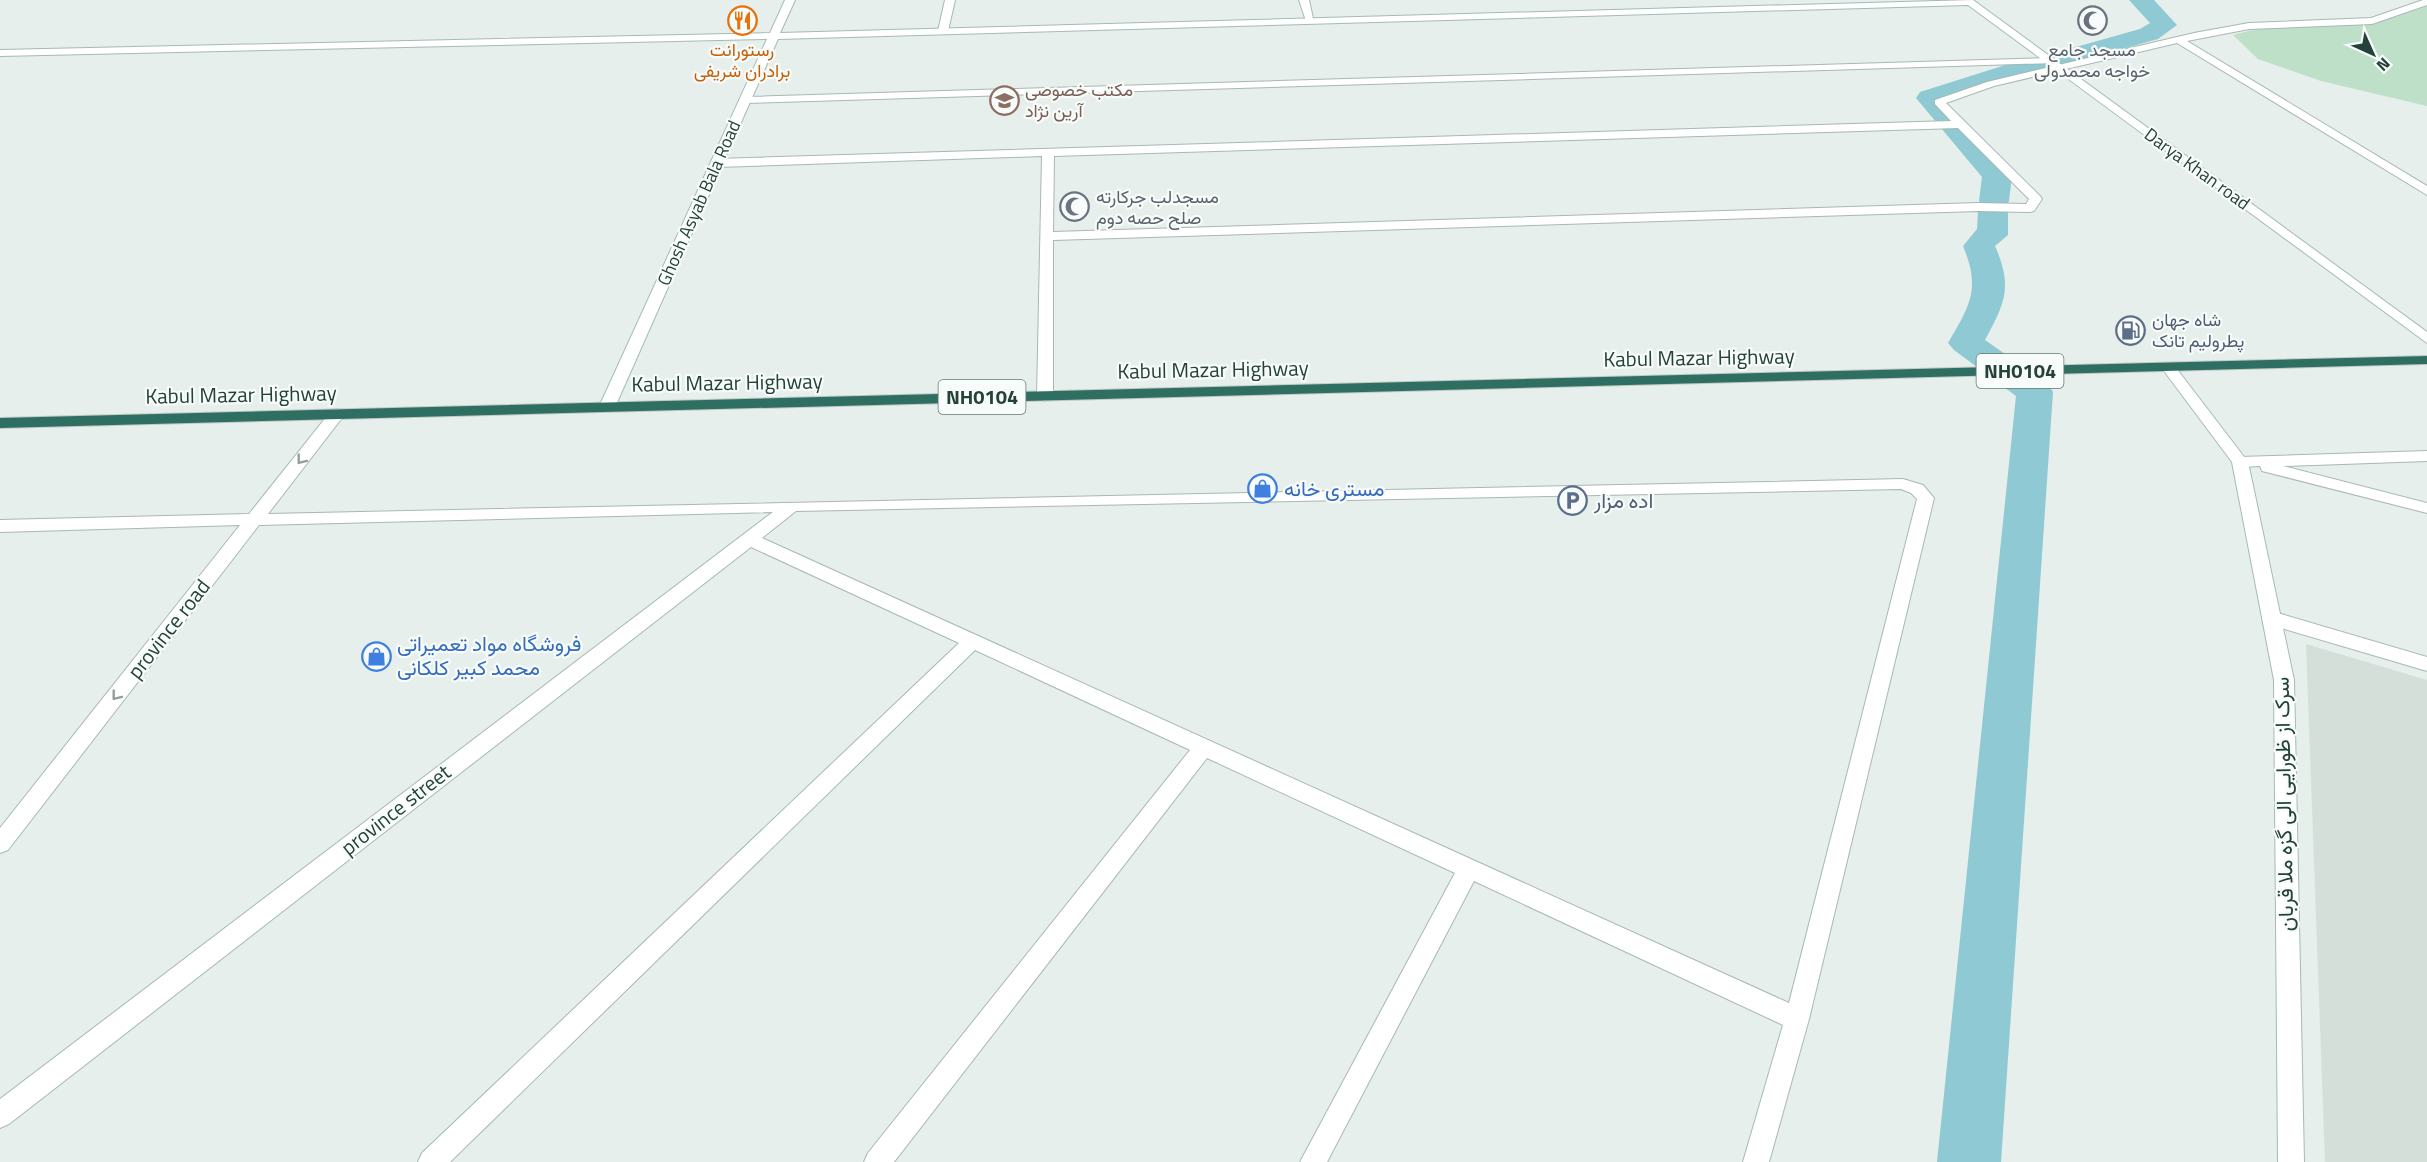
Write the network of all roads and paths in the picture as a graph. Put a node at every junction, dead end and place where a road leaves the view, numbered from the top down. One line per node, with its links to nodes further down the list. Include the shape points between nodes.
1 (790, 0): 8 (street, Ghosh Asyab Bala Road)
2 (950, 0): 7 (street)
3 (1304, 0): 6 (street)
4 (1968, 1): 6 (street); 11 (street, Darya Khan road)
5 (2427, 2): 9 (street, via 2372,21 2249,26)
6 (1311, 21): 7 (street)
7 (944, 31): 8 (street)
8 (774, 36): 10 (street); 12 (street, Ghosh Asyab Bala Road)
9 (2179, 40): 11 (street); 16 (street)
10 (0, 53)
11 (2055, 64): 12 (street); 13 (street, via 1939,102); 18 (street, Darya Khan road)
12 (745, 100): 15 (street, Ghosh Asyab Bala Road)
13 (1961, 124): 14 (street); 17 (street, via 2036,199 2030,208)
14 (1048, 153): 15 (street); 17 (street)
15 (717, 163): 22 (street, Ghosh Asyab Bala Road)
16 (2427, 191)
17 (1047, 236): 21 (street)
18 (2427, 339)
19 (2427, 360): 20 (highway, Kabul Mazar Highway / NH0104)
20 (2168, 367): 21 (highway, Kabul Mazar Highway / NH0104); 26 (street, سرک از ظورایی الی گزه ملا قربان)
21 (1045, 396): 22 (highway, Kabul Mazar Highway / NH0104)
22 (607, 407): 23 (highway, Kabul Mazar Highway / NH0104)
23 (336, 414): 24 (highway, Kabul Mazar Highway / NH0104); 29 (street, province road, one-way to 29)
24 (0, 423)
25 (2427, 456): 26 (street)
26 (2245, 462): 28 (street); 32 (street, سرک از ظورایی الی گزه ملا قربان)
27 (792, 506): 29 (street); 31 (street, province street); 38 (street, via 1903,484 1917,489 1926,498)
28 (2427, 508)
29 (255, 520): 30 (street); 36 (street, province road, one-way to 36)
30 (0, 526)
31 (749, 539): 33 (street); 39 (street, province street)
32 (2271, 618): 34 (street); 44 (street, سرک از ظورایی الی گزه ملا قربان, via 2284,680)
33 (973, 641): 35 (street); 40 (street)
34 (2427, 664)
35 (1204, 747): 37 (street); 41 (street)
36 (0, 844)
37 (1469, 869): 38 (street); 42 (street)
38 (1797, 1019): 43 (street)
39 (0, 1115)
40 (431, 1162)
41 (877, 1162)
42 (1313, 1162)
43 (1756, 1162)
44 (2291, 1162)

